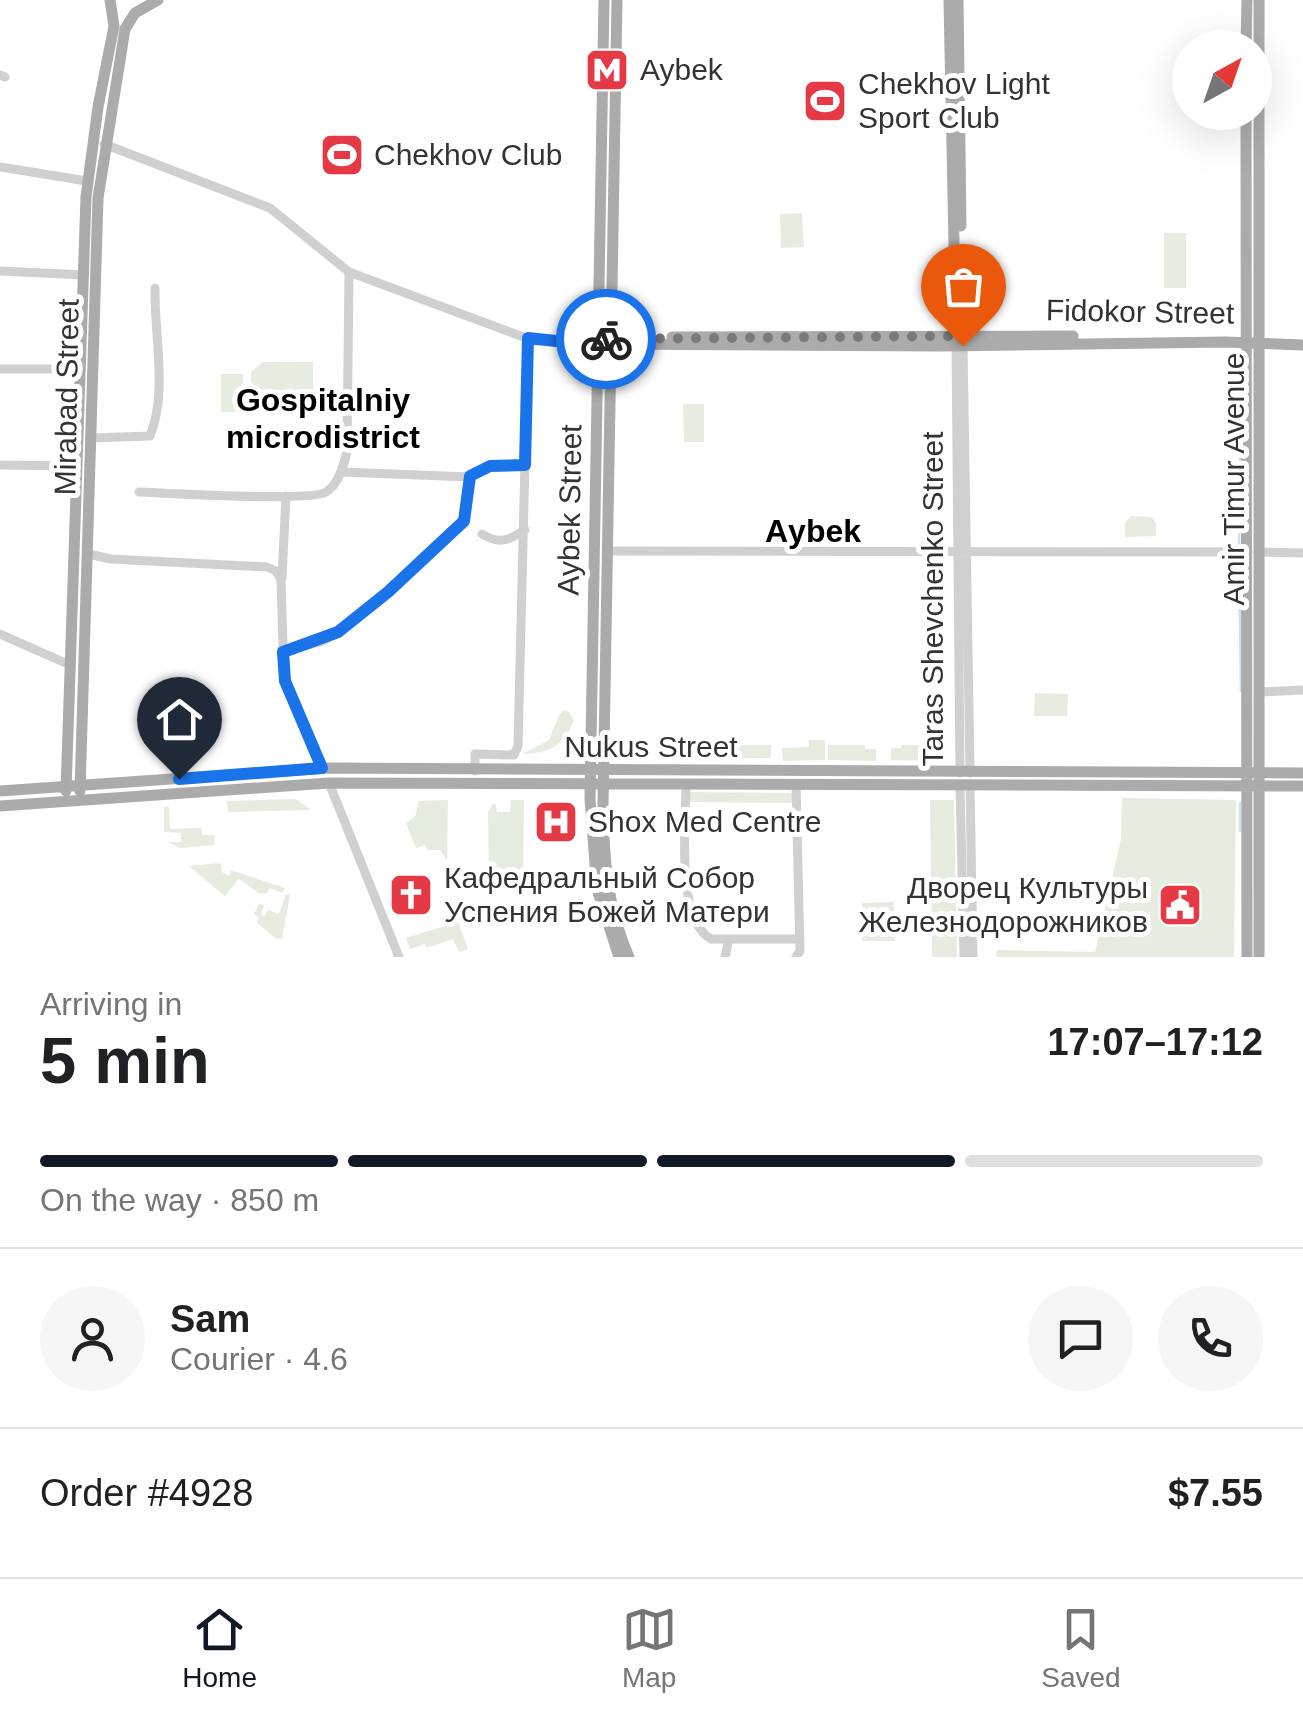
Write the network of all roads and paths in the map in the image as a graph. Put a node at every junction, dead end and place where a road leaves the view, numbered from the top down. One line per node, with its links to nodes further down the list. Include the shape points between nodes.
1 (110, 0): 8 (main road, via 125,8); 10 (main road, Mirabad Street)
2 (604, 0): 21 (main road, Aybek Street)
3 (616, 0): 21 (main road, Aybek Street)
4 (949, 0): 22 (main road, Taras Shevchenko Street)
5 (958, 0): 22 (main road, Taras Shevchenko Street)
6 (1246, 0): 9 (main road)
7 (1259, 0): 23 (main road, Amir Timur Avenue)
8 (153, 2): 10 (main road, Mirabad Street, via 126,25)
9 (1246, 30)
10 (110, 76): 12 (main road, Mirabad Street); 14 (main road, Mirabad Street)
11 (1246, 130): 23 (main road, Amir Timur Avenue)
12 (104, 144): 15 (main road, Mirabad Street); 17 (street, Fidokor Street, via 275,211)
13 (0, 167): 14 (street)
14 (87, 181): 15 (main road, Mirabad Street)
15 (90, 257): 18 (main road, Mirabad Street); 27 (main road, Mirabad Street)
16 (0, 271): 18 (street)
17 (348, 272): 20 (street, Fidokor Street); 31 (street, via 348,445)
18 (84, 275): 26 (main road, Mirabad Street)
19 (155, 288): 27 (street, via 157,389 150,436)
20 (528, 338): 21 (street, Fidokor Street); 29 (street)
21 (607, 341): 22 (main road, Fidokor Street); 38 (main road, Aybek Street); 54 (main road, Aybek Street)
22 (960, 341): 23 (main road, Fidokor Street); 39 (street, Taras Shevchenko Street)
23 (1252, 344): 24 (main road, Fidokor Street); 40 (main road, Amir Timur Avenue)
24 (1303, 349)
25 (0, 369): 26 (street)
26 (80, 369): 30 (main road, Mirabad Street)
27 (91, 438): 33 (main road, Mirabad Street)
28 (0, 465): 30 (street)
29 (525, 465): 32 (street, via 490,466); 36 (street)
30 (77, 466): 33 (main road, Mirabad Street)
31 (341, 472): 32 (street); 35 (street, via 325,492)
32 (470, 476): 47 (street, via 464,521 338,632)
33 (83, 488): 42 (main road, Mirabad Street); 48 (main road, Mirabad Street)
34 (139, 492): 35 (street)
35 (286, 496): 43 (street)
36 (525, 530): 37 (street, via 500,541); 52 (street, via 518,746 514,755 474,754)
37 (482, 534)
38 (607, 551): 39 (street); 54 (main road, Aybek Street)
39 (963, 552): 40 (street); 55 (street, Taras Shevchenko Street)
40 (1253, 552): 41 (street); 50 (main road, Amir Timur Avenue)
41 (1303, 552)
42 (88, 554): 44 (street); 59 (main road, Mirabad Street)
43 (284, 559): 44 (street); 45 (street)
44 (267, 566): 45 (street)
45 (281, 580): 47 (street)
46 (0, 634): 48 (street)
47 (283, 652): 51 (street)
48 (70, 665): 63 (main road, Mirabad Street)
49 (1303, 690): 50 (street)
50 (1253, 691): 56 (main road)
51 (326, 768): 52 (main road, Nukus Street); 57 (main road); 59 (main road, Nukus Street)
52 (475, 771): 54 (main road, Nukus Street)
53 (1303, 773): 56 (main road, Nukus Street)
54 (597, 778): 55 (main road, Nukus Street); 57 (main road, Nukus Street); 58 (main road, Nukus Street); 68 (main road, Aybek Street, via 598,889); 69 (main road, Aybek Street, via 607,887)
55 (965, 779): 56 (main road, Nukus Street); 60 (main road, Nukus Street); 72 (street, Taras Shevchenko Street); 73 (street, Taras Shevchenko Street)
56 (1253, 779): 61 (main road, Nukus Street); 74 (main road); 75 (main road)
57 (332, 783): 63 (main road, Nukus Street); 67 (street)
58 (686, 785): 60 (main road, Nukus Street); 65 (street, via 688,906 704,936)
59 (82, 786): 63 (main road, Nukus Street)
60 (796, 786): 66 (street)
61 (1303, 786)
62 (0, 791): 63 (main road, Nukus Street)
63 (69, 796): 64 (main road, Nukus Street)
64 (0, 806)
65 (729, 939): 66 (street); 70 (street)
66 (800, 939): 71 (street)
67 (402, 957)
68 (619, 957)
69 (629, 957)
70 (725, 957)
71 (796, 957)
72 (964, 957)
73 (973, 957)
74 (1247, 957)
75 (1259, 957)

